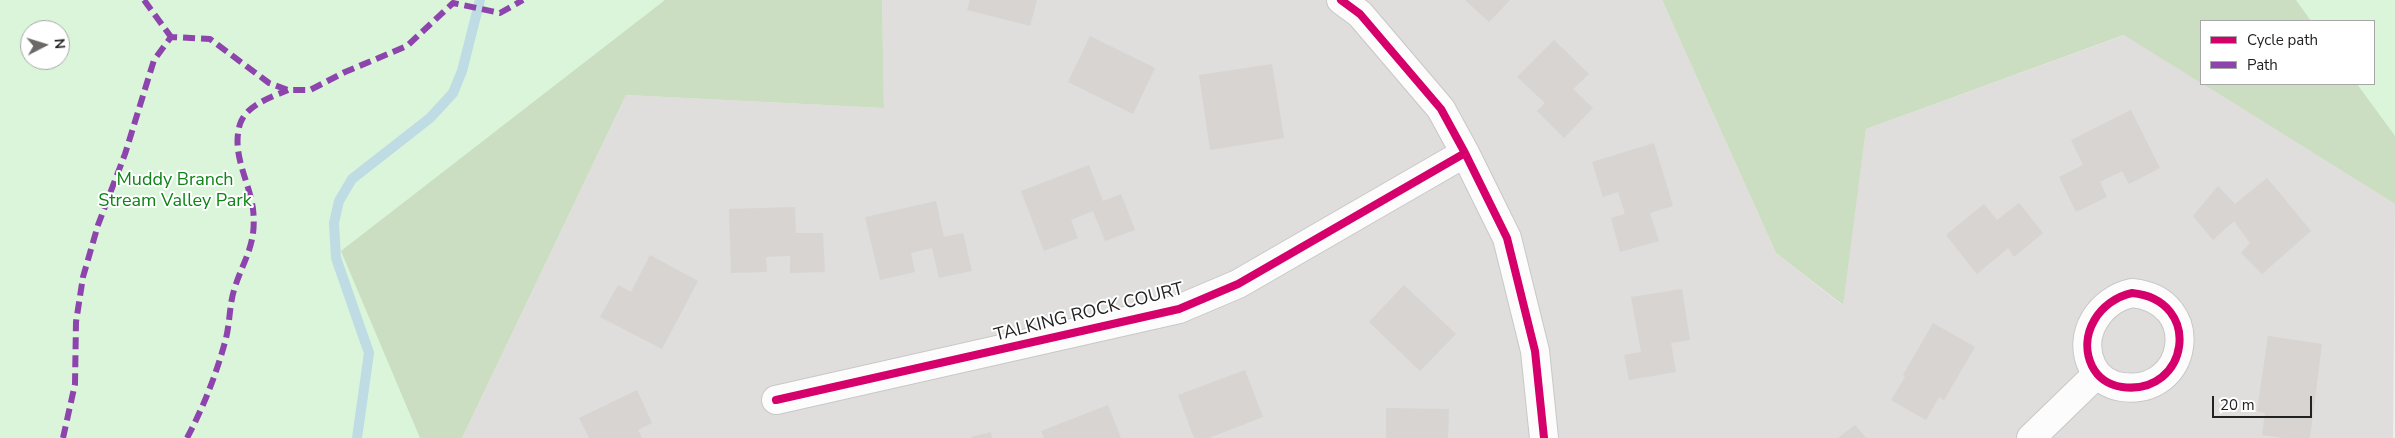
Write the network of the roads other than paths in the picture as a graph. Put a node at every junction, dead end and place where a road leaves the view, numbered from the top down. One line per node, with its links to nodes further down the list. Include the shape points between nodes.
1 (1341, 0): 2 (street, via 1360,14 1440,109)
2 (1465, 153): 4 (street, TALKING ROCK COURT, via 1238,284 1179,309); 5 (street, via 1507,238 1535,351)
3 (2096, 375): 6 (street)
4 (776, 400)
5 (1544, 438)
6 (2031, 438)

